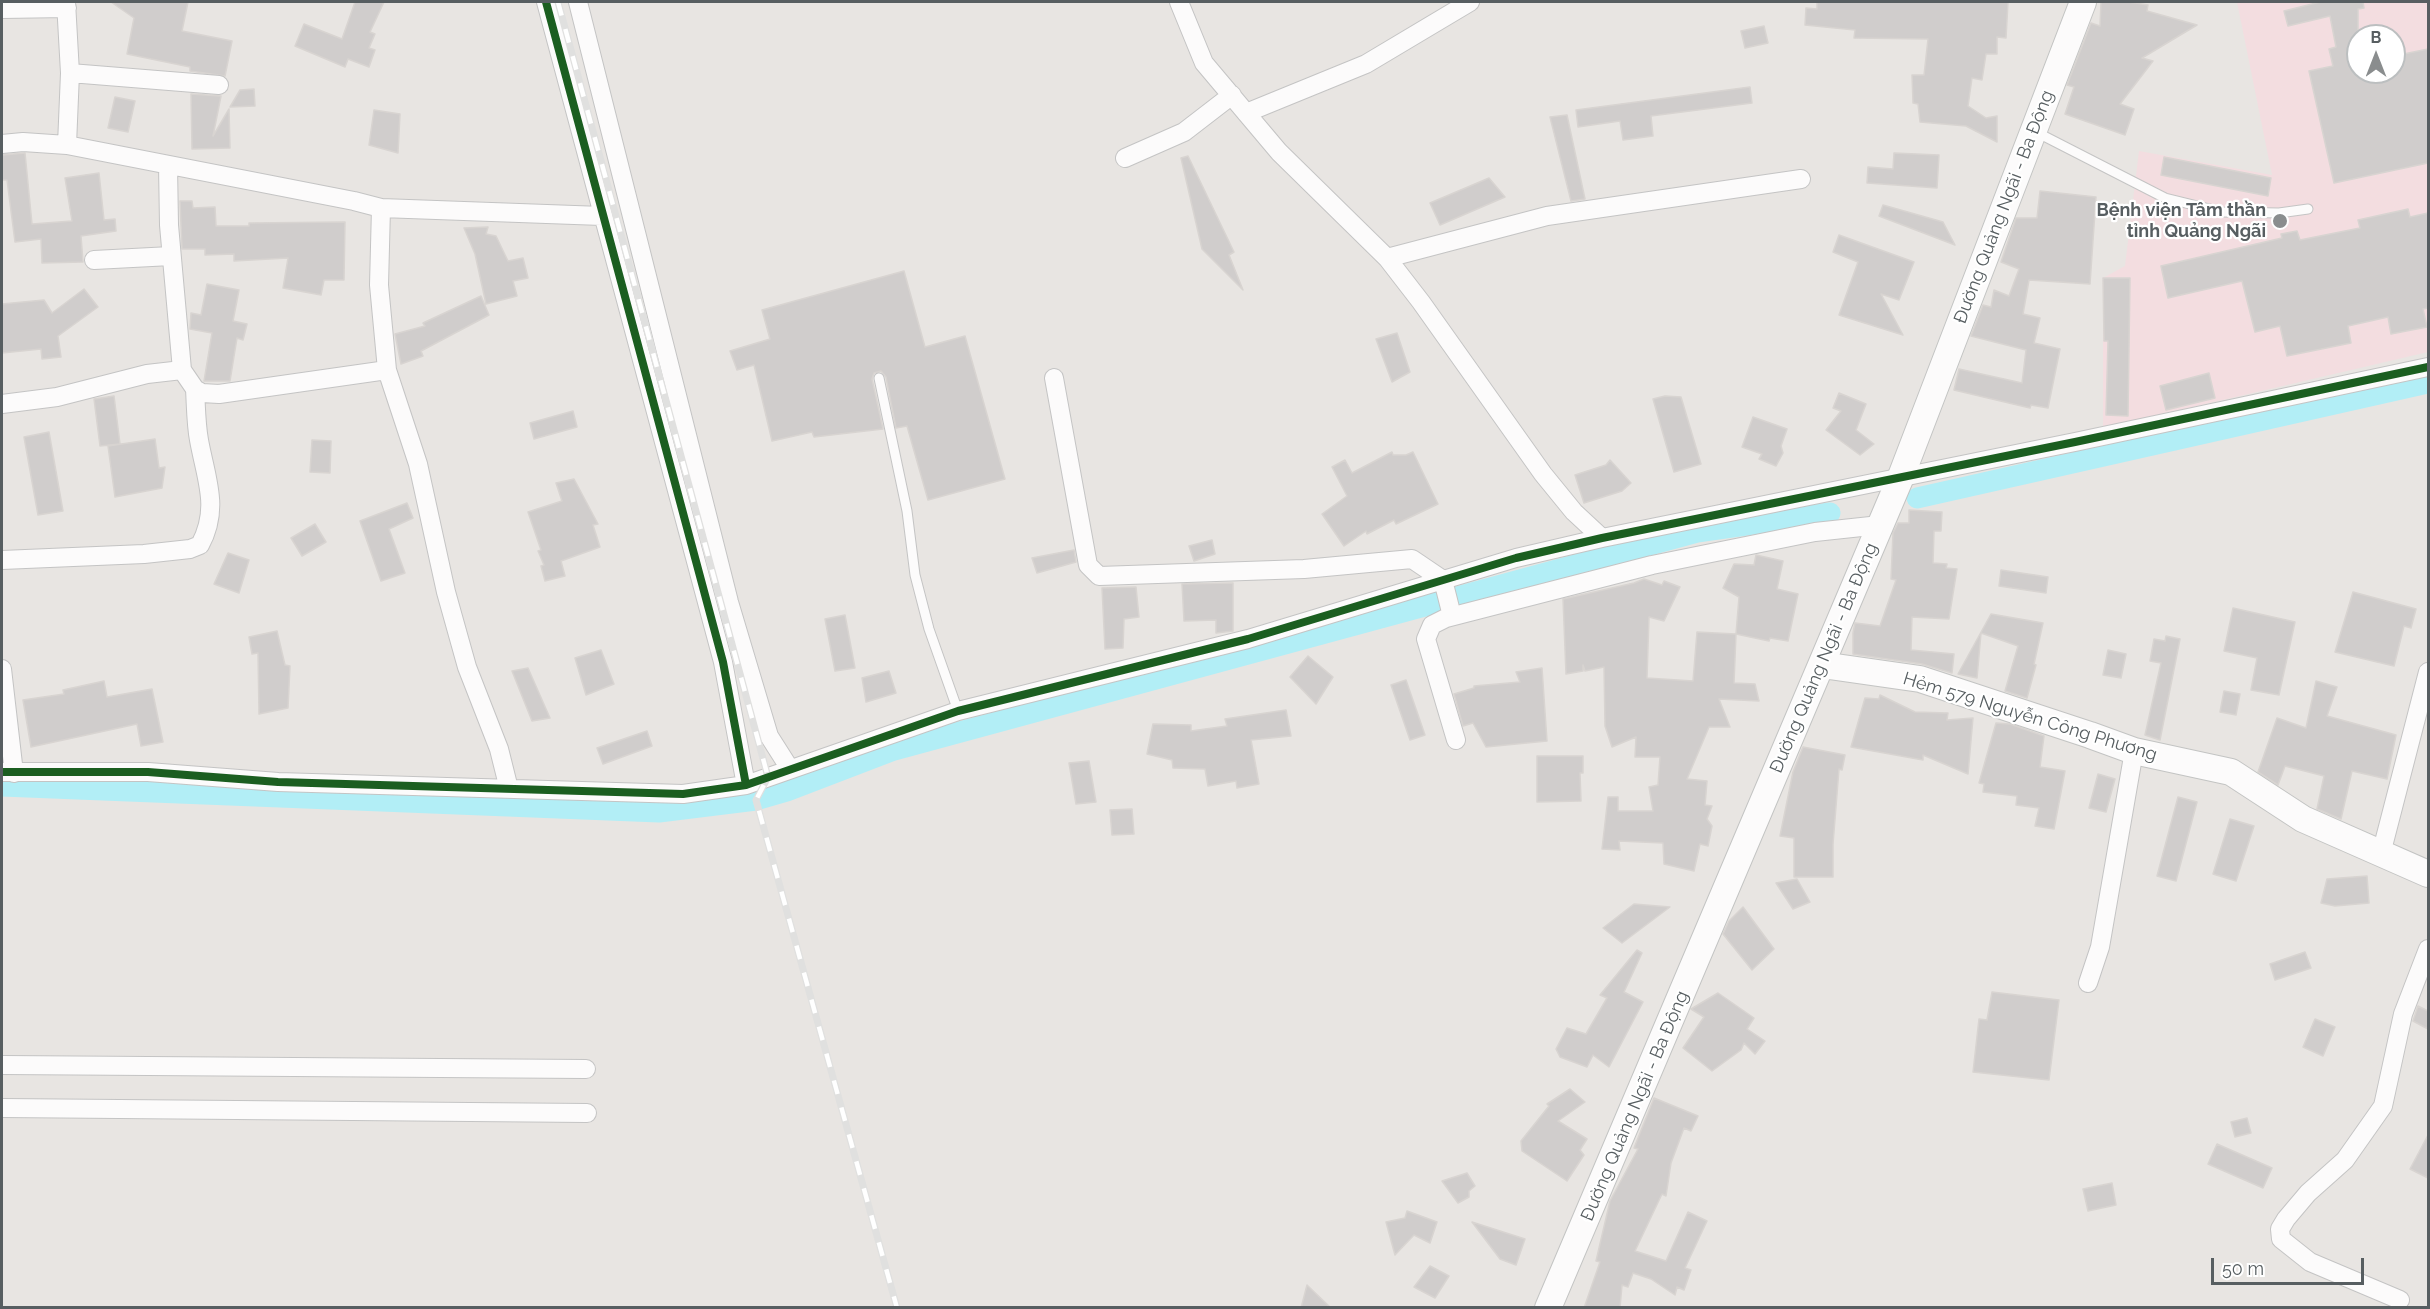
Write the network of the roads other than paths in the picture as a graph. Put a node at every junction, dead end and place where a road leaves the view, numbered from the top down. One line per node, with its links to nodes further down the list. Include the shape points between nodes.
1 (546, 2): 20 (street)
2 (578, 2): 42 (street, via 729,602 769,736)
3 (1179, 2): 10 (street, via 1204,63)
4 (1470, 2): 11 (street, via 1366,64)
5 (2083, 2): 12 (main road, Đường Quảng Ngãi - Ba Động)
6 (66, 5): 7 (street); 8 (street)
7 (2, 9)
8 (70, 73): 9 (street); 14 (street)
9 (219, 85)
10 (1232, 95): 11 (street); 15 (street, via 1184,132)
11 (1246, 113): 22 (street, via 1279,152)
12 (2033, 131): 19 (lane, via 2165,198 2222,212); 31 (main road, Đường Quảng Ngãi - Ba Động)
13 (2, 144): 14 (street)
14 (67, 145): 16 (street)
15 (1125, 158)
16 (168, 165): 18 (street); 21 (street)
17 (1801, 179): 22 (street, via 1547,216)
18 (381, 208): 20 (street); 26 (street, via 379,285)
19 (2308, 209)
20 (602, 216): 44 (street, via 723,662)
21 (171, 256): 23 (street); 25 (street)
22 (1387, 258): 33 (street, via 1542,474)
23 (94, 260)
24 (2428, 367): 31 (street)
25 (182, 370): 29 (street); 30 (street, via 147,374 57,397)
26 (387, 370): 29 (street, via 230,394); 45 (street, via 418,464 466,667 499,749)
27 (879, 378): 39 (lane, via 907,511 915,575)
28 (1054, 378): 35 (street, via 1088,565 1099,576 1304,568 1412,559)
29 (195, 389): 34 (street, via 199,438 212,501 210,524 200,545 144,554)
30 (2, 404)
31 (1900, 478): 32 (main road, Đường Quảng Ngãi - Ba Động); 33 (street)
32 (1880, 525): 35 (street, via 1815,532 1652,565); 36 (main road, Đường Quảng Ngãi - Ba Động)
33 (1602, 538): 35 (street, via 1516,558)
34 (2, 560)
35 (1448, 599): 39 (street, via 1248,639); 40 (street, via 1426,639)
36 (1822, 665): 41 (main road, Hẻm 579 Nguyễn Công Phương, via 1920,679); 55 (main road, Đường Quảng Ngãi - Ba Động)
37 (2, 669): 43 (street)
38 (2428, 672): 46 (street)
39 (958, 711): 42 (street)
40 (1456, 740)
41 (2134, 751): 46 (main road, Hẻm 579 Nguyễn Công Phương, via 2231,772 2303,819); 49 (street, via 2100,947)
42 (790, 769): 44 (street)
43 (8, 772): 45 (street, via 148,772 278,782)
44 (746, 785): 45 (street, via 683,794)
45 (509, 789)
46 (2381, 854): 47 (main road, Hẻm 579 Nguyễn Công Phương)
47 (2428, 874)
48 (2428, 949): 54 (street, via 2403,1014 2383,1106 2346,1160 2308,1194 2280,1229 2282,1239 2310,1262)
49 (2088, 983)
50 (2, 1065): 51 (street)
51 (586, 1069)
52 (2, 1108): 53 (street)
53 (587, 1113)
54 (2400, 1300)
55 (1548, 1308)

